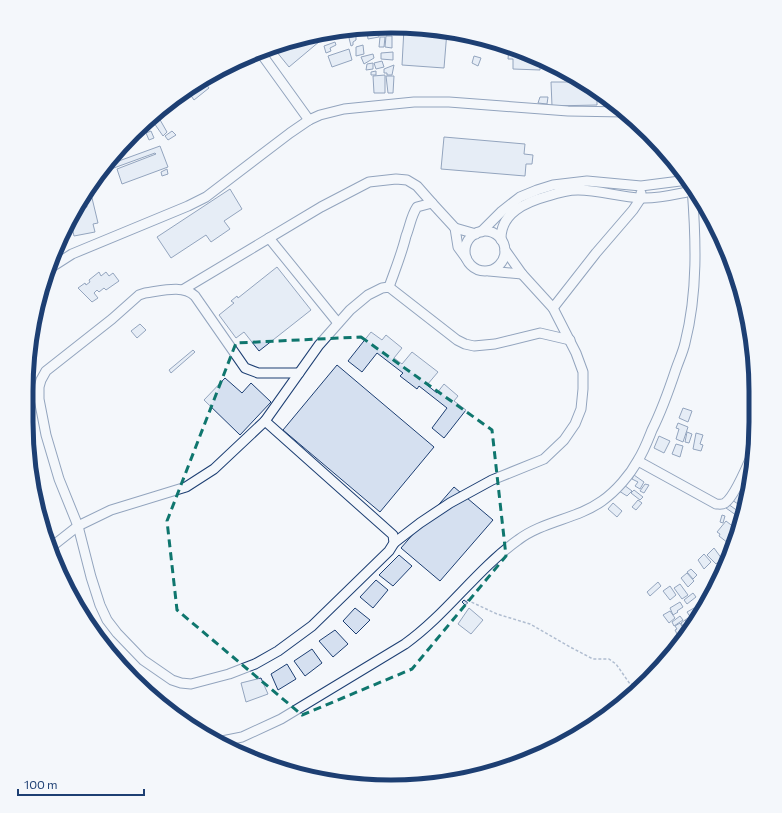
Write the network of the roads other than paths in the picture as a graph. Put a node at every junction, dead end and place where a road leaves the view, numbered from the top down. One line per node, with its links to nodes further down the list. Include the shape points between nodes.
1 (263, 57): 3 (street)
2 (615, 112): 3 (street, via 414,102 344,109)
3 (310, 120): 16 (street, via 290,132 206,197 72,254)
4 (681, 181): 5 (street)
5 (641, 186): 7 (street); 11 (street, via 586,181 553,185 520,197)
6 (688, 190): 7 (street, via 653,198)
7 (641, 198): 13 (street, via 578,190 549,195 529,202 512,213 503,227); 21 (street)
8 (692, 198): 26 (street, via 695,261 693,297 685,344 669,392)
9 (432, 204): 10 (street); 12 (street, via 417,186 407,180 369,182 320,207); 19 (street, via 418,207 413,213)
10 (455, 228): 11 (street); 15 (street, via 458,247)
11 (478, 233): 13 (street, via 492,233); 15 (street, via 468,242)
12 (269, 238): 20 (street); 22 (street)
13 (501, 240): 14 (street)
14 (505, 250): 17 (street, via 502,261); 18 (street)
15 (466, 258): 17 (street, via 473,267)
16 (56, 264)
17 (489, 271): 18 (street)
18 (522, 274): 21 (street)
19 (389, 287): 22 (street, via 368,295); 23 (street, via 465,344 495,344 540,333)
20 (184, 289): 24 (street, via 196,296 245,368 258,373); 28 (street, via 139,295 46,371 41,380 40,399 46,435 59,479)
21 (553, 308): 23 (street)
22 (338, 323): 24 (street)
23 (570, 340): 29 (street, via 583,372 583,389 581,409 564,440 544,459 492,480 450,503)
24 (299, 373): 25 (street)
25 (265, 421): 28 (street, via 214,469 186,487 111,510); 29 (street, via 393,535)
26 (638, 460): 27 (street, via 721,505 732,495); 31 (street, via 620,484 603,500 586,511 519,539 499,555 423,632 281,719 242,737)
27 (746, 466)
28 (78, 526): 29 (street, via 91,577 107,620 144,660 181,684 191,684 229,674 278,651 312,626 389,551); 30 (street)
29 (394, 543)
30 (55, 544)
31 (227, 740)

